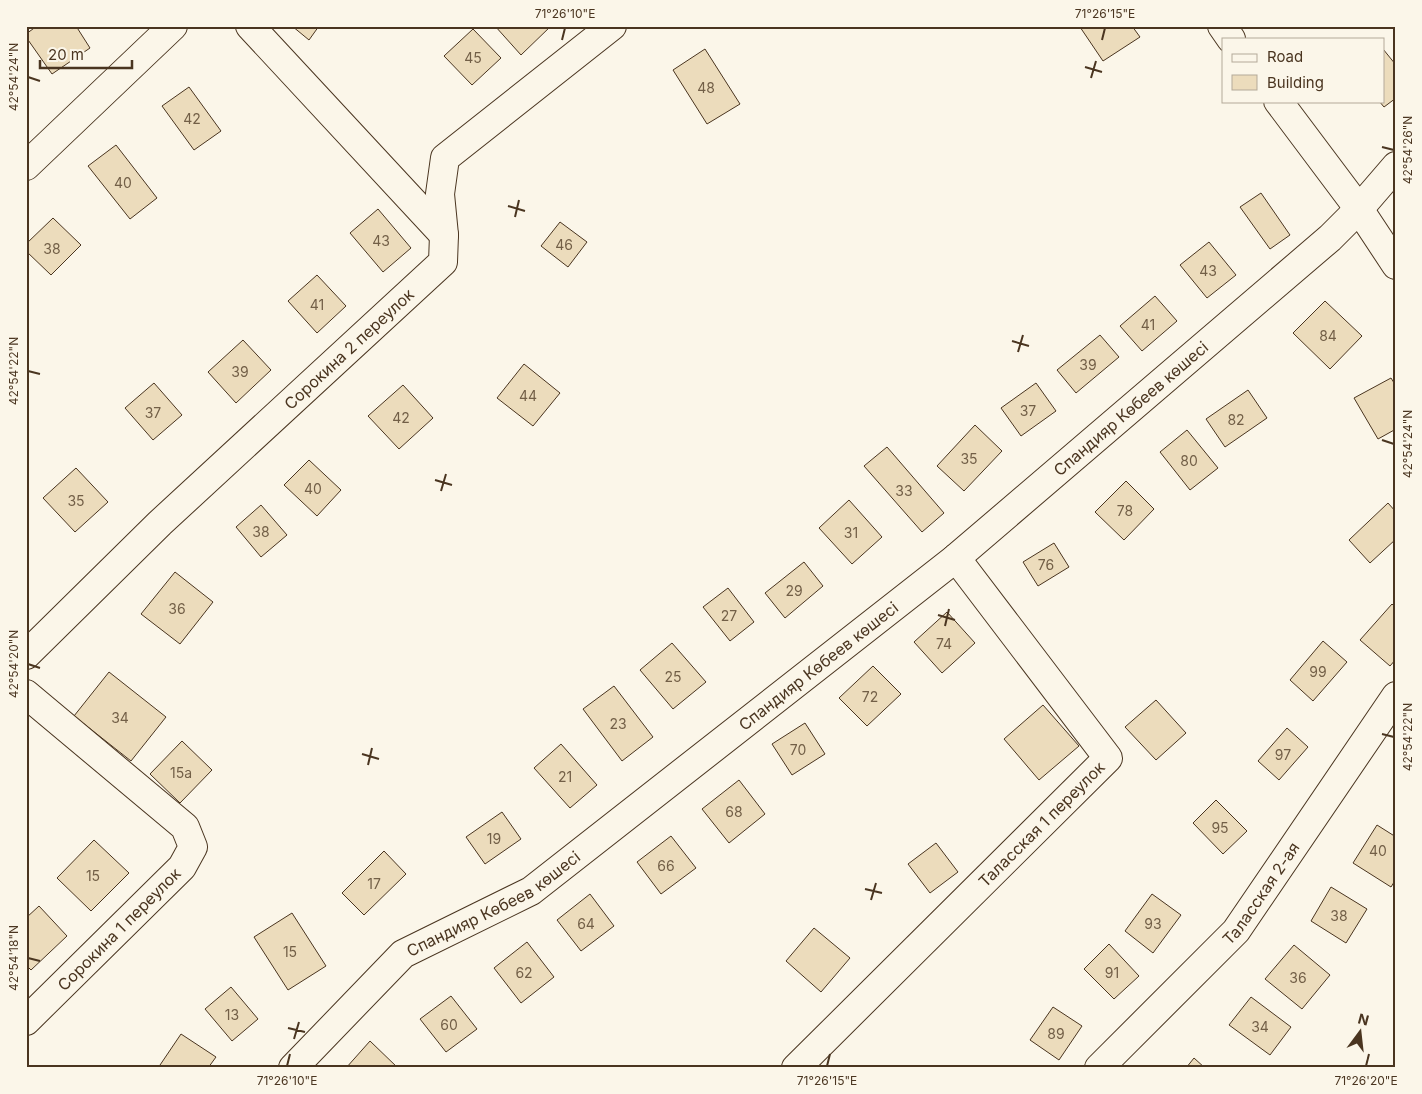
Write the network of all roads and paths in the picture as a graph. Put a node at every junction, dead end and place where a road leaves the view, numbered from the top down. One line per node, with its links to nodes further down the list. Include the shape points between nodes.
1 (173, 26): 7 (street)
2 (250, 26): 10 (street)
3 (612, 26): 10 (street, Сорокина 2 переулок, via 445,158 440,194)
4 (1222, 26): 5 (street)
5 (1230, 38)
6 (1279, 102): 9 (street)
7 (26, 166)
8 (1396, 166): 9 (street, Спандияр Көбеев көшесі)
9 (1359, 209): 11 (street); 12 (street, Спандияр Көбеев көшесі, via 1330,238)
10 (444, 235): 13 (street, Сорокина 2 переулок, via 443,262 160,523)
11 (1396, 265)
12 (956, 558): 17 (street, Спандияр Көбеев көшесі, via 531,891 403,954); 18 (street, Таласская 1 переулок, via 1108,758)
13 (26, 654)
14 (26, 694): 16 (street, Сорокина 1 переулок, via 185,827 193,848 182,867)
15 (1396, 696): 19 (street, Таласская 2-ая, via 1236,931)
16 (26, 1021)
17 (293, 1068)
18 (796, 1068)
19 (1099, 1068)

